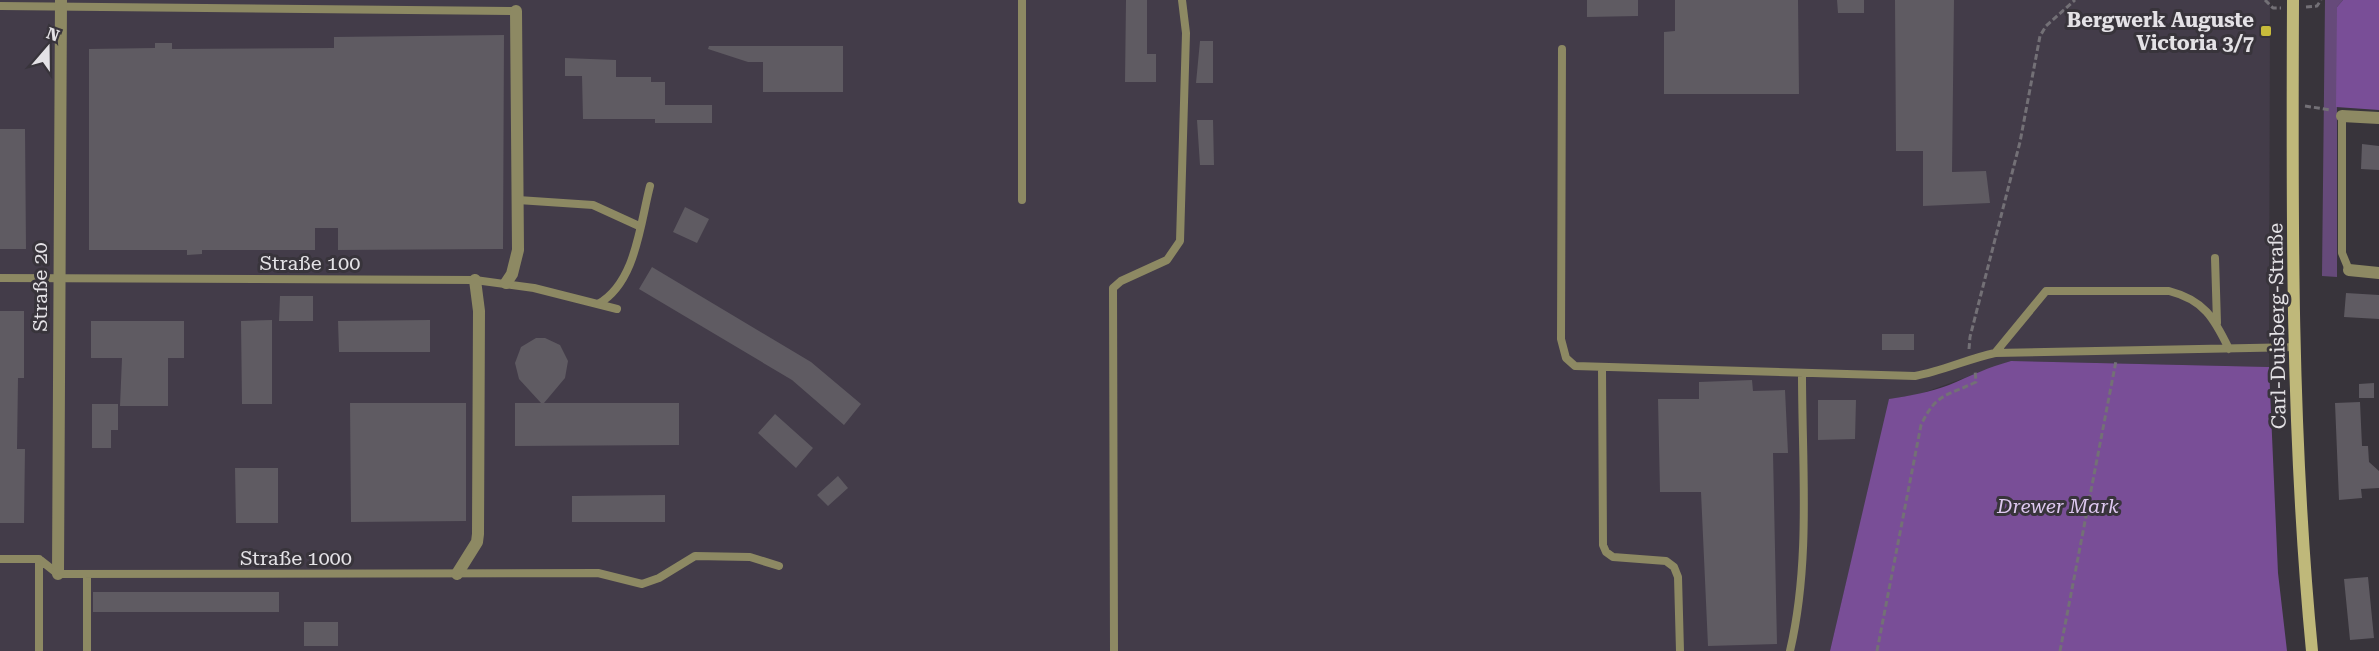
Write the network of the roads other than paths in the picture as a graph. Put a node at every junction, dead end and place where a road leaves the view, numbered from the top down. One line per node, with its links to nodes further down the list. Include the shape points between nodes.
1 (1022, 0): 12 (lane)
2 (1182, 0): 37 (lane, via 1186,33 1180,241 1167,260 1113,288)
3 (2294, 0): 24 (main road, Carl-Duisberg-Straße)
4 (61, 3): 5 (lane); 6 (lane); 18 (street, Straße 20)
5 (0, 6)
6 (516, 10): 11 (street)
7 (1562, 49): 27 (lane, via 1561,339 1569,362 1575,366)
8 (2342, 116): 9 (street); 15 (lane, via 2342,253)
9 (2379, 118)
10 (650, 186): 13 (lane)
11 (518, 200): 13 (lane, via 593,205); 20 (street, via 518,250)
12 (1023, 200)
13 (639, 226): 21 (lane, via 620,285 611,297)
14 (2215, 258): 23 (lane)
15 (2349, 270): 16 (street)
16 (2379, 273)
17 (0, 278): 18 (lane, Straße 100)
18 (60, 279): 19 (lane, Straße 100); 32 (street, Straße 20)
19 (475, 280): 20 (lane, Straße 100); 34 (street, via 479,311 478,534)
20 (506, 283): 21 (lane, Straße 100)
21 (598, 304): 22 (lane, Straße 100)
22 (617, 309)
23 (2217, 323): 25 (lane); 26 (lane, via 2188,296 2169,291 2046,291)
24 (2295, 347): 25 (lane); 40 (main road, Carl-Duisberg-Straße, via 2302,557)
25 (2229, 349): 26 (lane)
26 (1995, 353): 28 (lane, via 1915,376)
27 (1602, 367): 28 (lane); 38 (lane, via 1603,545 1613,556 1666,561 1674,567 1678,577)
28 (1802, 374): 39 (lane, via 1800,576)
29 (0, 559): 30 (lane)
30 (39, 559): 32 (lane); 35 (lane)
31 (779, 566): 34 (lane, Straße 1000, via 750,557 695,556 642,584 598,573)
32 (58, 574): 33 (lane, Straße 1000)
33 (87, 574): 34 (lane, Straße 1000); 36 (lane)
34 (457, 574)
35 (39, 651)
36 (87, 651)
37 (1114, 651)
38 (1680, 651)
39 (1790, 651)
40 (2312, 651)

